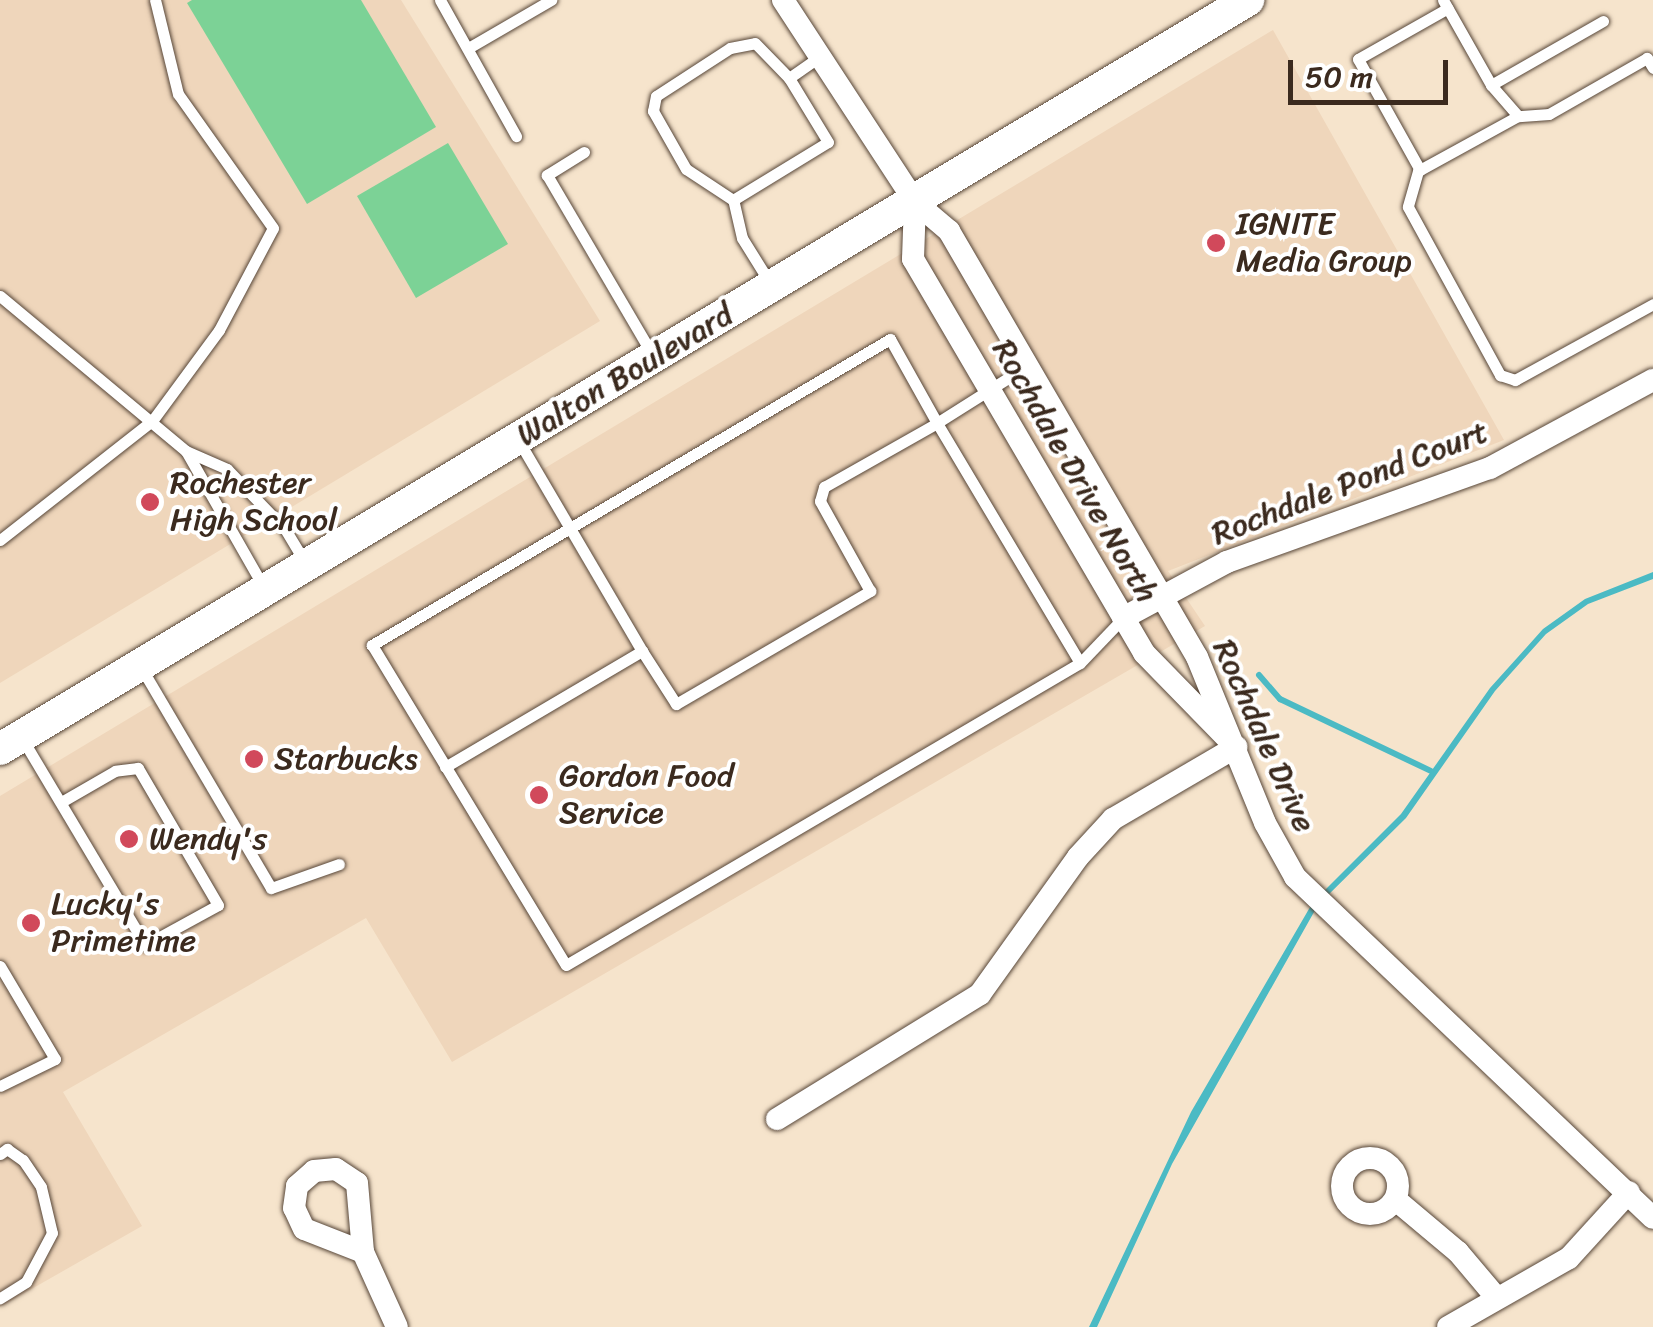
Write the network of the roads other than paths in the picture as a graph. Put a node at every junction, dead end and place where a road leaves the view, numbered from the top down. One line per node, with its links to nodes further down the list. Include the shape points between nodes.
1 (155, 0): 26 (lane, via 178,94 274,228 219,330)
2 (440, 0): 8 (lane)
3 (551, 0): 8 (lane)
4 (783, 0): 9 (street, Rochdale Drive)
5 (1248, 0): 18 (main road, Walton Boulevard)
6 (1446, 4): 12 (lane); 16 (lane, via 1358,60)
7 (1603, 21): 12 (lane)
8 (470, 46): 14 (lane)
9 (822, 55): 11 (lane); 18 (street, Rochdale Drive)
10 (1651, 57): 13 (lane, via 1550,114)
11 (789, 78): 17 (lane, via 828,142); 17 (lane, via 755,43 730,48 656,96 653,111 686,170)
12 (1490, 85): 13 (lane)
13 (1518, 116): 16 (lane)
14 (516, 136)
15 (584, 152): 22 (lane, via 547,175)
16 (1420, 170): 21 (lane, via 1408,207 1500,375 1515,380)
17 (732, 200): 19 (lane, via 742,238)
18 (915, 202): 19 (main road, Walton Boulevard); 23 (street, Rochdale Drive, via 949,231); 25 (street, Rochdale Drive North, via 913,259)
19 (773, 287): 22 (main road, Walton Boulevard)
20 (0, 296): 26 (lane)
21 (1653, 304)
22 (654, 358): 28 (main road, Walton Boulevard)
23 (1027, 366): 25 (lane); 34 (street, Rochdale Drive)
24 (1653, 380): 34 (street, Rochdale Pond Court, via 1490,468 1227,562)
25 (991, 391): 27 (lane); 35 (street, Rochdale Drive North)
26 (152, 421): 29 (lane); 31 (lane)
27 (936, 422): 30 (lane, via 890,338); 36 (lane, via 824,488 820,501 870,591 676,704); 37 (lane)
28 (518, 440): 30 (lane); 32 (main road, Walton Boulevard)
29 (186, 451): 32 (lane, via 227,469 285,529); 33 (lane)
30 (569, 526): 36 (lane); 41 (lane, via 372,645)
31 (0, 540)
32 (308, 566): 33 (main road, Walton Boulevard)
33 (266, 591): 38 (main road, Walton Boulevard)
34 (1161, 596): 35 (street, Rochdale Pond Court); 40 (street, Rochdale Drive, via 1197,657)
35 (1123, 618): 37 (lane); 40 (street, Rochdale Drive North, via 1144,653)
36 (642, 650): 41 (lane)
37 (1080, 664): 41 (lane, via 566,965)
38 (140, 666): 39 (main road, Walton Boulevard); 43 (lane, via 271,888)
39 (10, 743): 42 (lane)
40 (1236, 747): 46 (street, via 1113,819 980,994); 48 (street, Rochdale Drive, via 1272,838 1308,894)
41 (445, 767)
42 (61, 802): 42 (lane, via 145,945 218,905 138,768 116,771)
43 (339, 864)
44 (0, 966): 45 (lane, via 55,1059)
45 (0, 1086)
46 (777, 1119)
47 (0, 1154): 53 (lane, via 8,1149 23,1160 41,1187 52,1233 26,1282)
48 (1629, 1192): 50 (street, Rochdale Drive); 52 (street, via 1568,1258)
49 (1396, 1200): 52 (street, via 1458,1252)
50 (1653, 1218)
51 (363, 1252): 54 (street)
52 (1496, 1297): 55 (street)
53 (0, 1298)
54 (398, 1327)
55 (1448, 1327)

